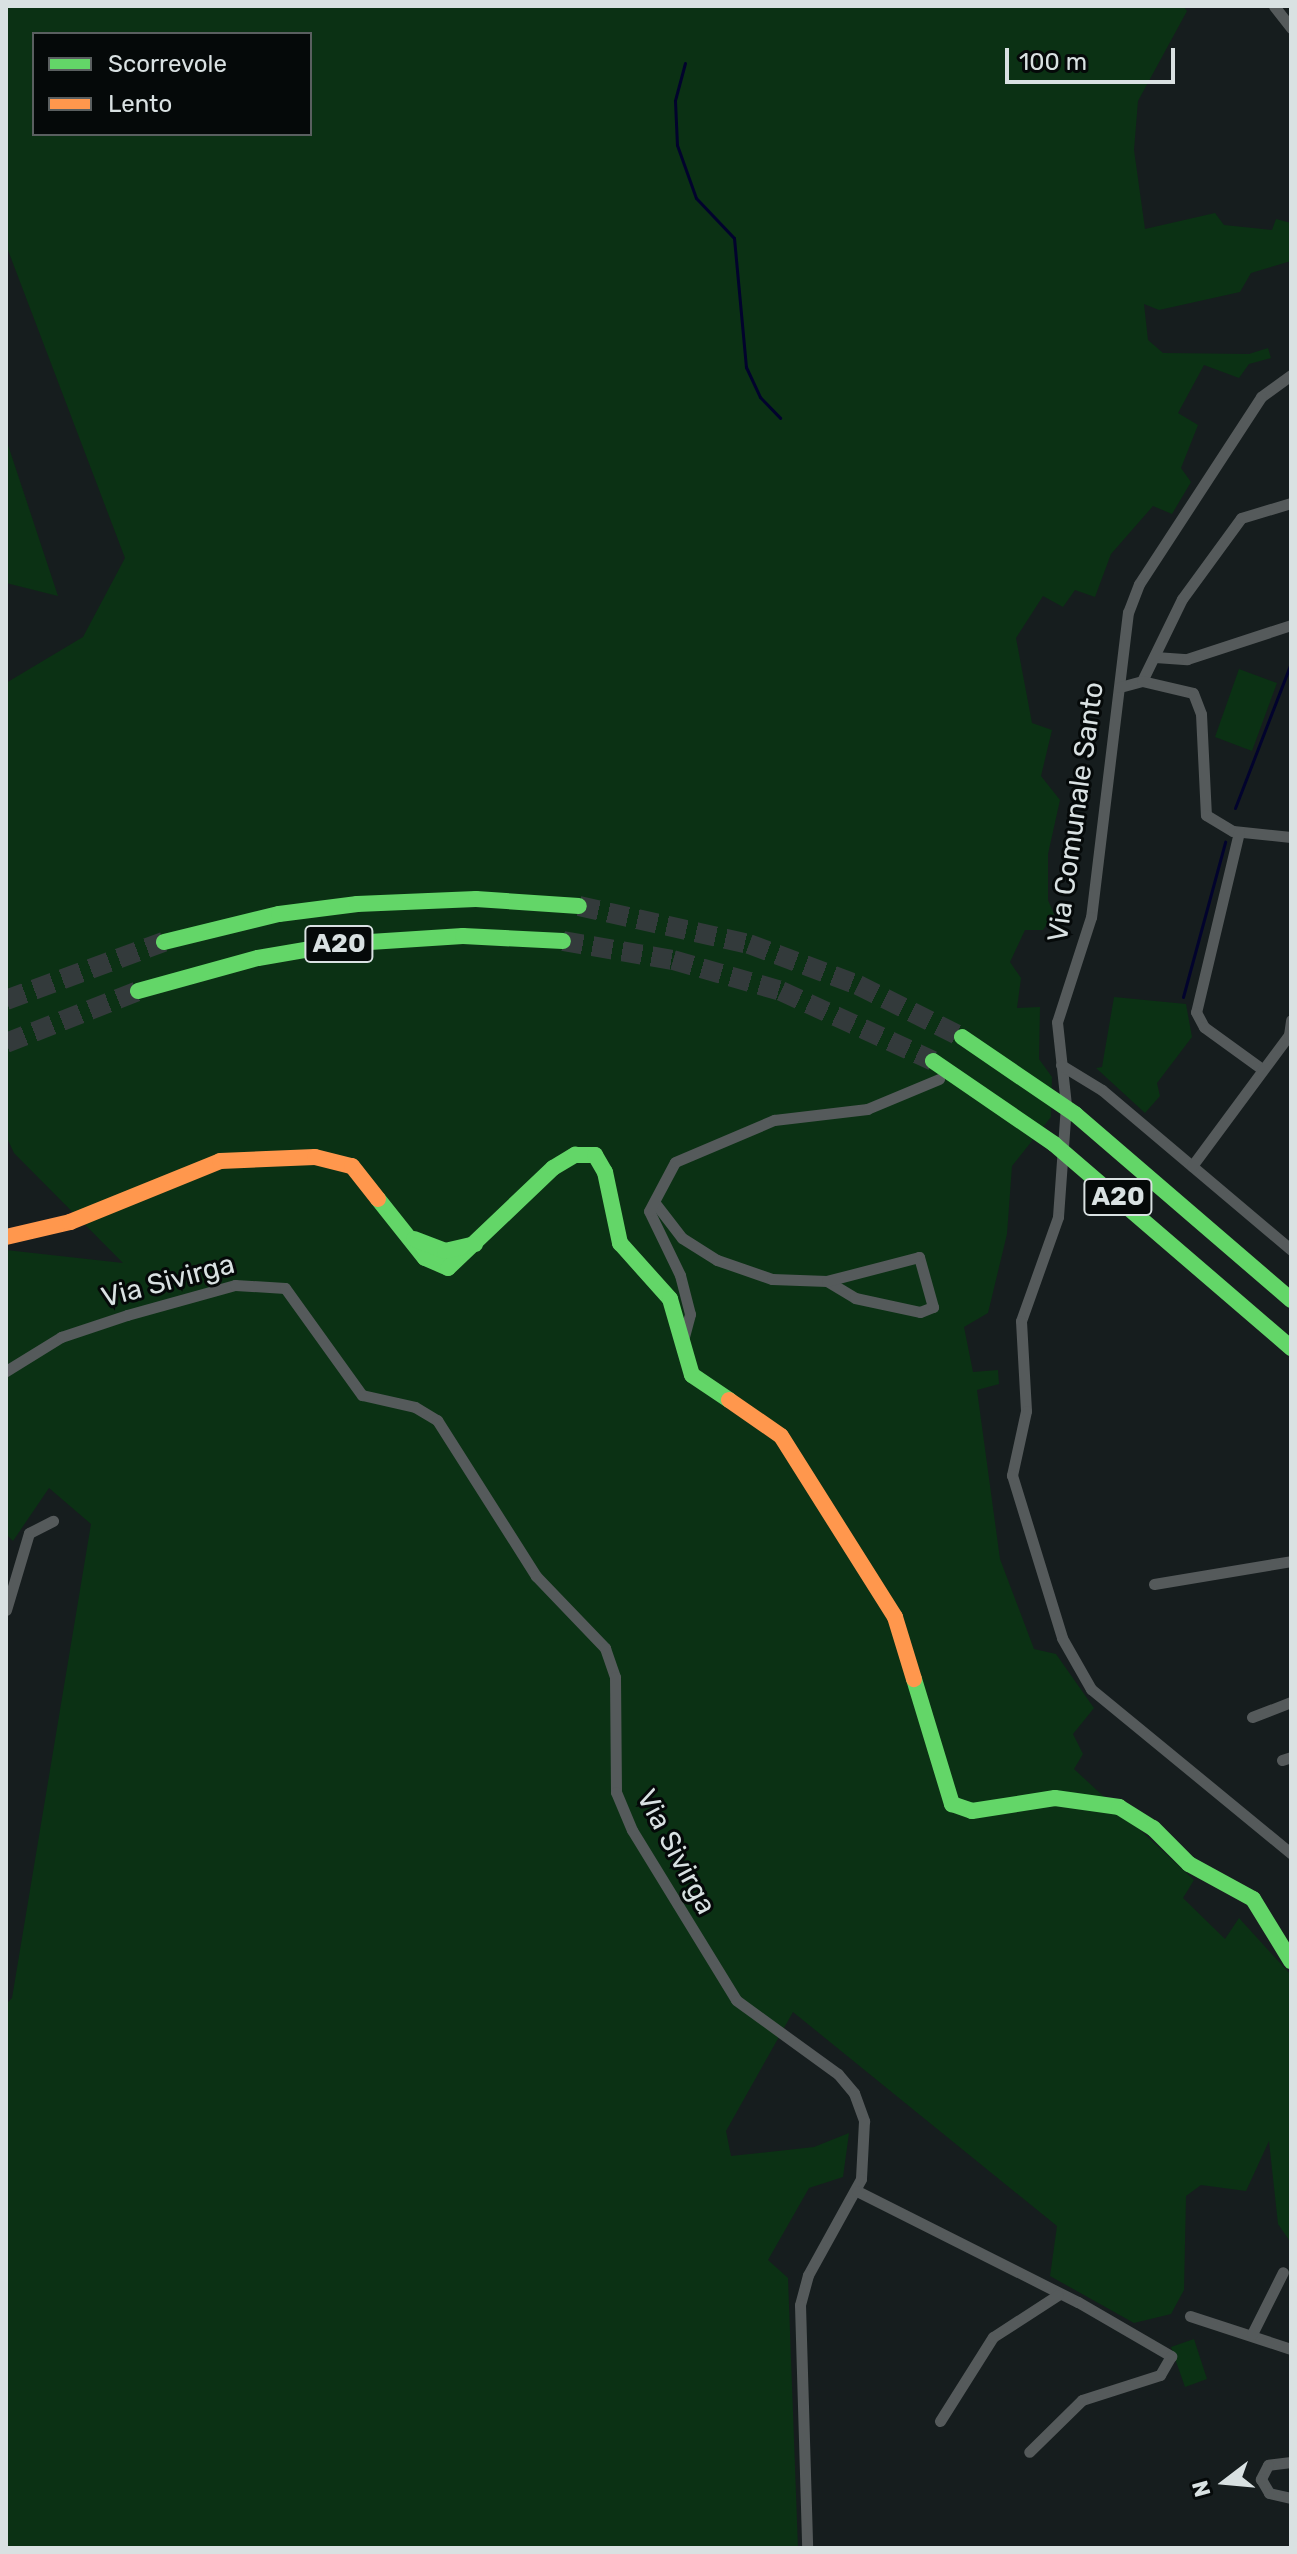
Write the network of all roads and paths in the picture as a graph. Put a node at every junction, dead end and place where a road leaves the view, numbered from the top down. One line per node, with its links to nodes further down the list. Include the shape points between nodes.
1 (1291, 6): 2 (street)
2 (1277, 10): 3 (street)
3 (1291, 28)
4 (1291, 375): 9 (street, Via Comunale Santo, via 1261,397 1139,584 1126,621)
5 (1291, 503): 7 (street, via 1241,518 1188,590)
6 (1291, 625): 7 (street, via 1187,659)
7 (1155, 657): 8 (street)
8 (1142, 681): 9 (street); 10 (street, via 1193,693 1201,714 1203,808 1218,826)
9 (1120, 687): 20 (street, Via Comunale Santo, via 1091,917 1057,1022)
10 (1239, 832): 11 (street); 21 (street, via 1196,1012 1204,1027)
11 (1291, 837)
12 (579, 906): 14 (main road, A20, via 436,899 357,904 279,914)
13 (563, 941): 15 (main road, A20, via 449,937 339,944 258,958)
14 (164, 942)
15 (138, 991)
16 (1291, 1020): 18 (street)
17 (962, 1037): 28 (main road, A20, via 1075,1114)
18 (1290, 1038): 21 (street)
19 (933, 1061): 30 (main road, A20, via 1054,1144)
20 (1061, 1065): 23 (street, via 1102,1090); 38 (street, Via Comunale Santo, via 1066,1123 1057,1224 1027,1300 1019,1338 1026,1411 1013,1492 1066,1648 1114,1713)
21 (1262, 1069): 23 (street)
22 (939, 1079): 24 (street, via 867,1109 825,1111 756,1126 675,1162)
23 (1192, 1166): 26 (street)
24 (655, 1203): 27 (street, via 682,1238 717,1260 772,1279); 29 (street, via 649,1211 680,1275 690,1314)
25 (6, 1237): 29 (main road, via 70,1222 220,1161 315,1157 352,1166 407,1234 435,1250 476,1243 553,1168 575,1155 595,1155 605,1172 620,1243 670,1299)
26 (1291, 1250)
27 (827, 1281): 27 (street, via 919,1257 925,1261 933,1307 920,1312 855,1298)
28 (1291, 1300)
29 (681, 1346): 41 (main road, via 699,1384 760,1418 790,1446 895,1617 952,1804 972,1811 1055,1798 1127,1811 1183,1860 1253,1899)
30 (1291, 1348)
31 (6, 1371): 42 (street, Via Sivirga, via 78,1331 209,1291 269,1283 292,1293 362,1395 415,1407 437,1420 536,1576 611,1658 616,1792 677,1911 736,2000 838,2074 854,2093 866,2152)
32 (53, 1521): 35 (street, via 29,1533)
33 (1291, 1561): 34 (street)
34 (1154, 1584)
35 (6, 1610)
36 (1291, 1702): 37 (street)
37 (1252, 1717)
38 (1274, 1840): 39 (street); 40 (street, Via Comunale Santo)
39 (1291, 1844)
40 (1291, 1853)
41 (1291, 1961)
42 (857, 2191): 44 (street); 52 (street, Via Sivirga, via 808,2275 800,2305)
43 (1283, 2272): 46 (street)
44 (1058, 2295): 48 (street, via 993,2337); 49 (street, via 1171,2356 1160,2375 1082,2400)
45 (1190, 2316): 46 (street)
46 (1252, 2334): 47 (street)
47 (1291, 2349)
48 (940, 2421)
49 (1029, 2452)
50 (1291, 2462): 51 (street, via 1268,2465 1261,2479 1269,2493)
51 (1291, 2498)
52 (807, 2548)

